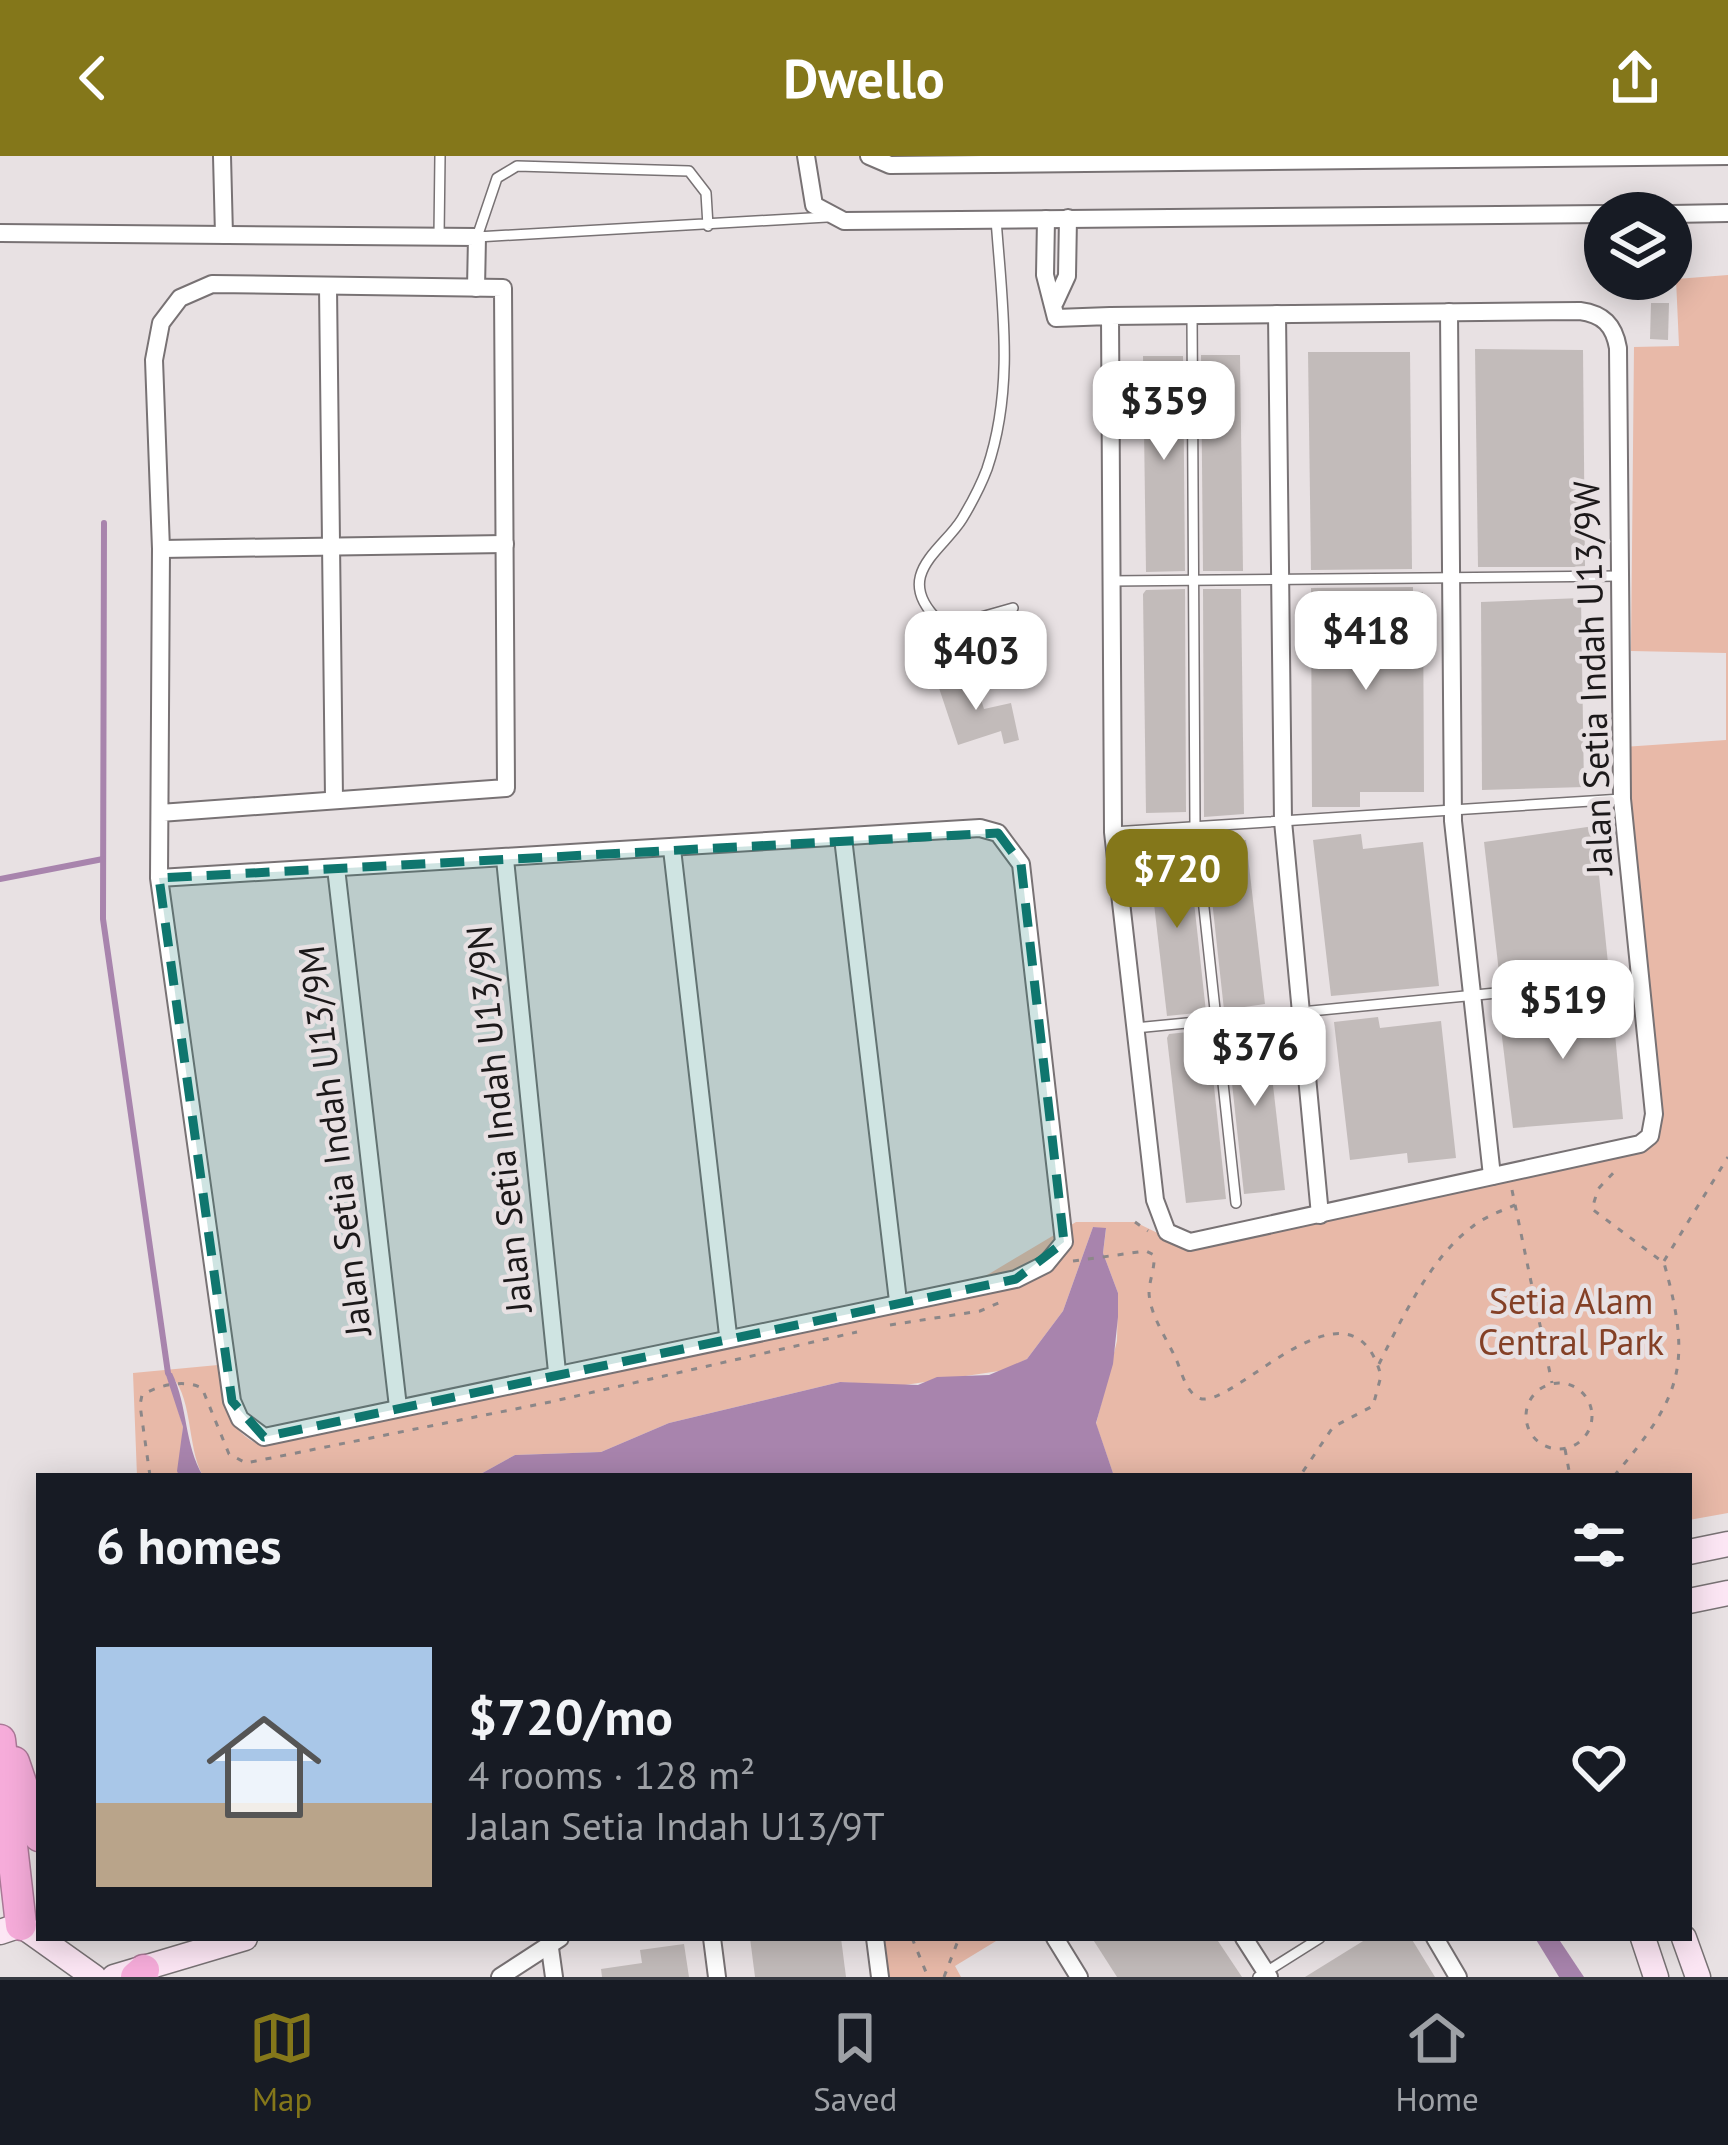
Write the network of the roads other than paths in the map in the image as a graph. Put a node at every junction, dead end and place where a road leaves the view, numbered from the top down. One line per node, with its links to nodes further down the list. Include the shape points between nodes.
1 (222, 156): 20 (street)
2 (440, 156): 21 (lane)
3 (806, 156): 14 (street, via 814,205)
4 (869, 156): 10 (street, via 890,165)
5 (1659, 156): 6 (street); 7 (street)
6 (1728, 156)
7 (1502, 157): 9 (street)
8 (1174, 158): 9 (street); 10 (street)
9 (1337, 158)
10 (1017, 160)
11 (1584, 214): 15 (street)
12 (1692, 214): 13 (street)
13 (1728, 214)
14 (828, 217): 17 (street); 18 (lane)
15 (1068, 218): 16 (street); 25 (street, via 1066,276)
16 (1046, 219): 17 (street); 25 (street, via 1046,275)
17 (996, 220): 38 (lane, via 1006,378 999,424 986,473 966,512 925,557 922,575 938,620)
18 (708, 226): 22 (lane); 22 (lane, via 706,193 689,171 517,166 497,178)
19 (0, 232): 20 (street)
20 (224, 235): 21 (street)
21 (439, 236): 22 (street)
22 (477, 237): 24 (street)
23 (328, 287): 24 (street); 31 (street); 32 (street, via 212,284 180,298 161,323 154,360)
24 (476, 288): 30 (street, via 503,288)
25 (1055, 302): 29 (street, via 1056,318)
26 (1449, 312): 27 (street); 33 (street, Jalan Setia Indah U13/9W, via 1597,313 1612,329); 34 (street)
27 (1277, 314): 28 (street); 35 (street)
28 (1192, 315): 29 (street); 37 (lane)
29 (1110, 316): 36 (street)
30 (505, 544): 31 (street); 39 (street, via 506,788)
31 (332, 546): 32 (street); 39 (street)
32 (161, 549): 42 (street)
33 (1620, 576): 34 (lane); 40 (street, Jalan Setia Indah U13/9W)
34 (1451, 578): 35 (lane); 41 (street)
35 (1280, 579): 37 (lane); 43 (street)
36 (1110, 581): 37 (lane); 45 (street)
37 (1191, 581): 44 (lane)
38 (1012, 608)
39 (334, 799): 42 (street)
40 (1622, 799): 41 (lane); 51 (street, Jalan Setia Indah U13/9W)
41 (1452, 810): 43 (lane); 52 (street)
42 (160, 813): 50 (street)
43 (1283, 821): 44 (lane); 53 (street)
44 (1195, 825): 45 (lane); 54 (lane)
45 (1113, 832): 55 (street)
46 (843, 838): 47 (street); 59 (street); 59 (street, via 980,828 998,833 1021,864 1064,1242 1046,1264 1016,1279)
47 (672, 849): 48 (street); 60 (street)
48 (505, 859): 49 (street); 61 (street, Jalan Setia Indah U13/9N)
49 (336, 868): 50 (street); 62 (street, Jalan Setia Indah U13/9M)
50 (159, 878): 62 (street, via 240,1419 264,1437)
51 (1641, 980): 52 (lane); 56 (street, Jalan Setia Indah U13/9W, via 1654,1127 1640,1144)
52 (1472, 995): 53 (lane); 56 (street)
53 (1300, 1012): 54 (lane); 58 (street)
54 (1216, 1020): 55 (lane); 57 (lane)
55 (1135, 1028): 58 (street, via 1155,1200 1167,1232 1190,1242)
56 (1500, 1174): 58 (street)
57 (1236, 1203)
58 (1320, 1215)
59 (898, 1300): 60 (street)
60 (728, 1336): 61 (street)
61 (557, 1372): 62 (street)
62 (398, 1407)
63 (1728, 1544): 64 (street)
64 (1692, 1551)
65 (1728, 1593): 66 (street)
66 (1692, 1600)
67 (0, 1742): 68 (highway); 69 (highway)
68 (36, 1826)
69 (10, 1928)
70 (236, 1941): 82 (street)
71 (554, 1941): 86 (street)
72 (555, 1941): 87 (street)
73 (712, 1941): 88 (street)
74 (875, 1941): 89 (street)
75 (1057, 1941): 90 (street)
76 (1246, 1941): 83 (street)
77 (1315, 1941): 83 (lane)
78 (1437, 1941): 91 (street)
79 (1644, 1941): 92 (street)
80 (1685, 1941): 93 (street)
81 (60, 1945): 84 (street); 85 (street)
82 (131, 1974)
83 (1264, 1975)
84 (46, 1977)
85 (94, 1977)
86 (500, 1977)
87 (554, 1977)
88 (717, 1977)
89 (880, 1977)
90 (1079, 1977)
91 (1459, 1977)
92 (1656, 1977)
93 (1698, 1977)

